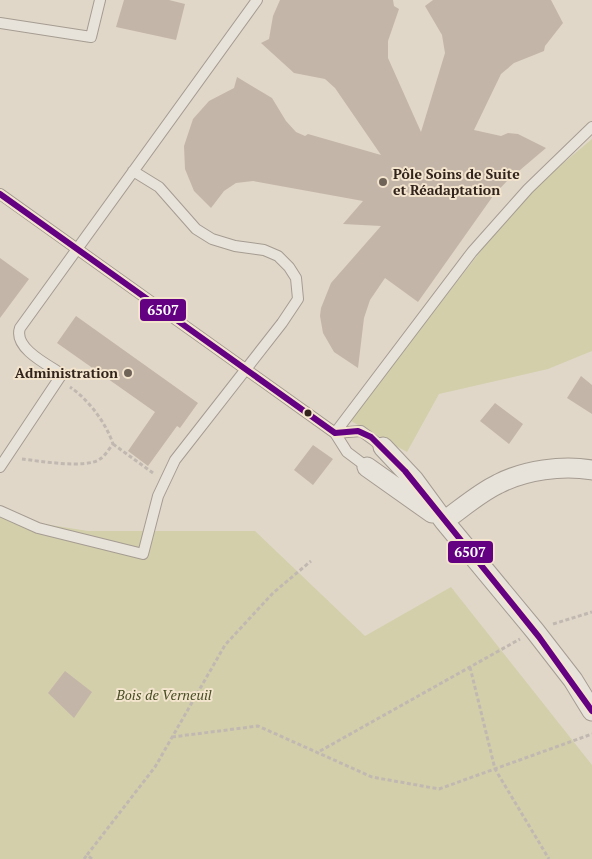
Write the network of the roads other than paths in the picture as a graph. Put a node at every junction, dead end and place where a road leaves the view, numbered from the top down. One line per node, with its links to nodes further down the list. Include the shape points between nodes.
1 (100, 0): 3 (lane, via 90,38)
2 (258, 0): 5 (lane)
3 (0, 23)
4 (592, 126): 9 (lane, via 528,189 472,252)
5 (133, 171): 7 (lane); 8 (lane, via 159,187 196,228 212,239 278,256 296,278 298,299)
6 (0, 194): 7 (lane)
7 (77, 249): 8 (lane); 11 (lane, via 18,333 25,347 62,374)
8 (246, 370): 9 (lane); 14 (lane, via 175,460 164,480 143,554 38,528)
9 (335, 433): 10 (lane, via 361,432); 12 (lane, via 347,452)
10 (383, 447): 15 (street, via 414,480)
11 (0, 467)
12 (367, 467): 15 (street)
13 (592, 470): 15 (street, via 552,469 524,475 498,484)
14 (0, 511)
15 (444, 521): 16 (street, via 535,631 573,680)
16 (592, 711)

